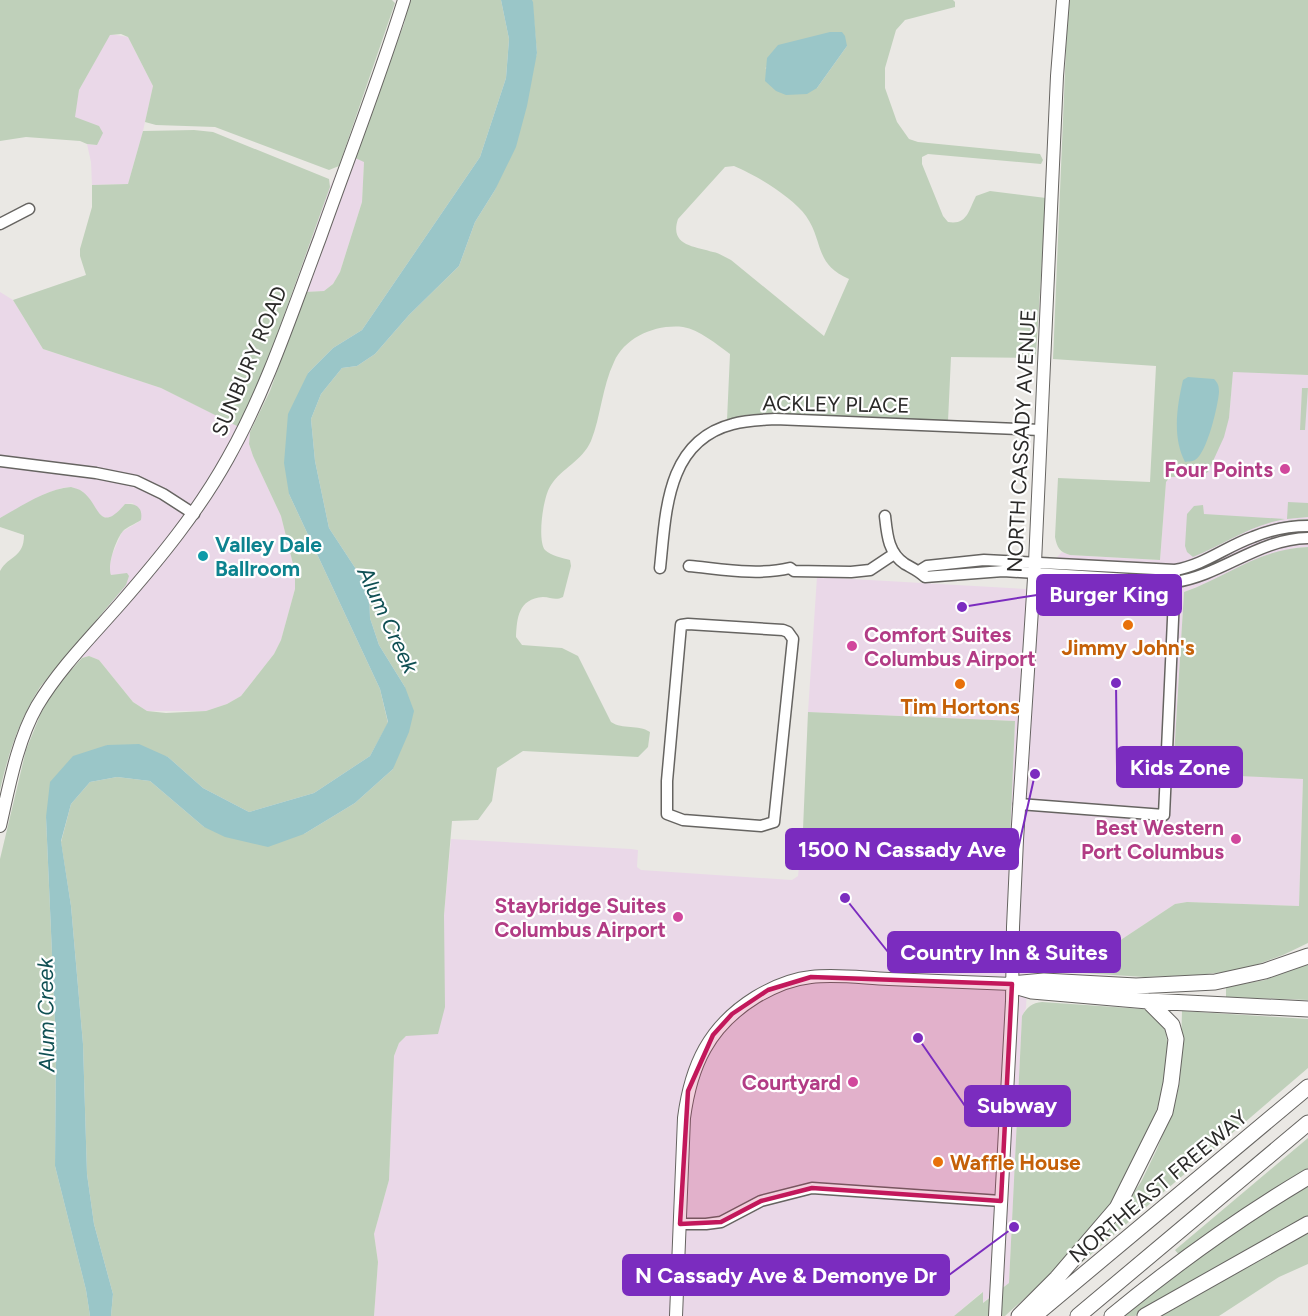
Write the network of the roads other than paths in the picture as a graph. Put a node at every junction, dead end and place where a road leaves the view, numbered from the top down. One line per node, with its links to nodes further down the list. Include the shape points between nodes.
1 (404, 0): 7 (main road, SUNBURY ROAD, via 284,334 250,417)
2 (1063, 0): 5 (main road, NORTH CASSADY AVENUE)
3 (29, 209): 4 (street)
4 (0, 224)
5 (1041, 430): 13 (street, ACKLEY PLACE, via 775,419 734,423 712,432 687,453 672,482); 14 (main road, NORTH CASSADY AVENUE)
6 (0, 461): 7 (street, via 136,481)
7 (194, 514): 19 (main road, SUNBURY ROAD, via 70,661 37,707 16,758)
8 (885, 516): 11 (street)
9 (1308, 526): 15 (street, via 1251,537 1205,561)
10 (1308, 538): 16 (street, via 1257,548 1193,579)
11 (894, 554): 12 (street, via 875,568 851,572 790,568 738,571); 14 (street, via 925,577)
12 (689, 566)
13 (660, 568)
14 (1035, 568): 15 (street); 16 (street); 17 (main road, NORTH CASSADY AVENUE)
15 (1175, 570): 16 (street)
16 (1175, 582): 17 (street, via 1164,815)
17 (1020, 804): 23 (main road, NORTH CASSADY AVENUE)
18 (774, 822): 18 (street, via 761,826 683,820 667,814 681,625 783,630 793,639)
19 (0, 826)
20 (1308, 950): 22 (highway)
21 (1308, 956): 22 (highway)
22 (1265, 971): 23 (highway, via 1215,982 1136,986 1044,981)
23 (1012, 984): 24 (highway, via 1032,991); 29 (main road, NORTH CASSADY AVENUE); 30 (main road, via 811,977 785,983 748,1002 713,1035 688,1091)
24 (1148, 1001): 25 (highway); 34 (highway, via 1172,1024 1176,1039 1165,1112 1117,1208)
25 (1308, 1009)
26 (1308, 1087): 35 (highway, NORTHEAST FREEWAY)
27 (1308, 1123): 36 (highway)
28 (1308, 1177): 37 (highway, via 1193,1252)
29 (1000, 1201): 30 (street, via 812,1188 761,1201 721,1222); 33 (main road, NORTH CASSADY AVENUE)
30 (680, 1224): 32 (main road)
31 (1308, 1224): 38 (highway)
32 (676, 1316)
33 (995, 1316)
34 (1019, 1316)
35 (1034, 1316)
36 (1078, 1316)
37 (1112, 1316)
38 (1145, 1316)

